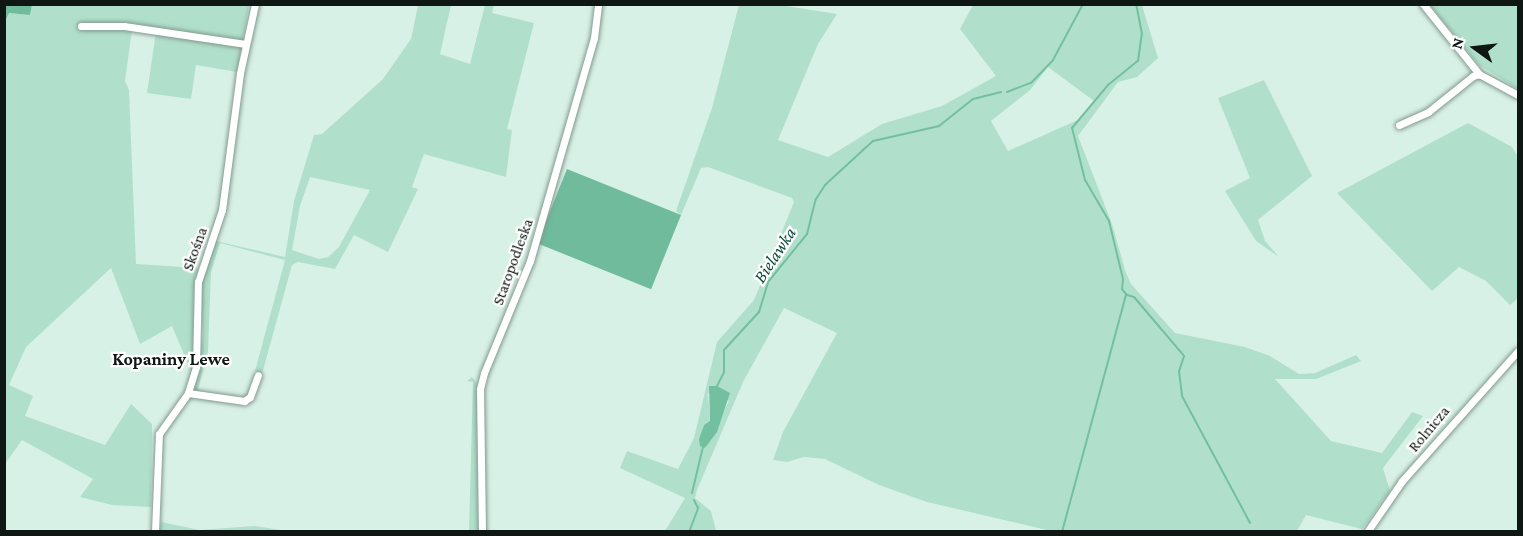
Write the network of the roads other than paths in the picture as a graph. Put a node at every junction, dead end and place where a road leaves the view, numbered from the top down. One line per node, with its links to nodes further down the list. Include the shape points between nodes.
1 (255, 4): 5 (street, Skośna)
2 (598, 4): 13 (street, Staropodleska, via 594,38 530,261 480,389)
3 (1423, 4): 6 (street)
4 (81, 26): 5 (street, via 124,26)
5 (246, 44): 11 (street, Skośna, via 222,210 198,282 197,357)
6 (1479, 74): 7 (street); 8 (street, via 1428,112)
7 (1518, 95)
8 (1399, 125)
9 (1518, 351): 14 (street, Rolnicza, via 1402,481)
10 (258, 375): 11 (street, via 250,397 244,401)
11 (188, 393): 12 (street, Skośna, via 159,434)
12 (155, 531)
13 (482, 531)
14 (1367, 531)

